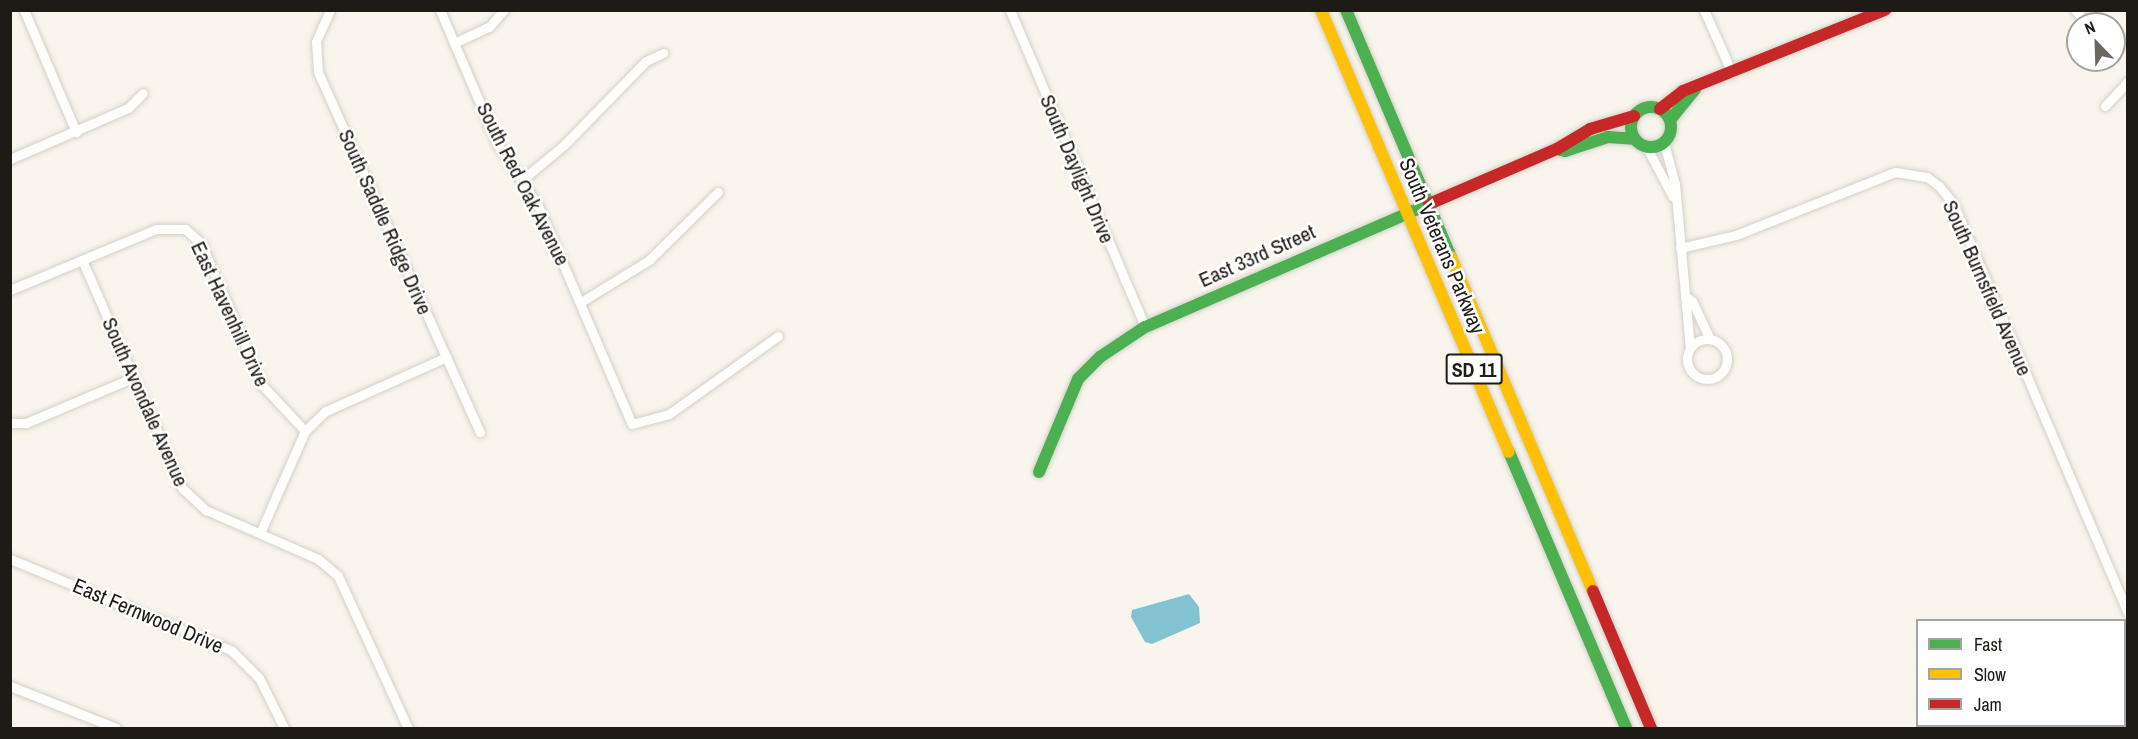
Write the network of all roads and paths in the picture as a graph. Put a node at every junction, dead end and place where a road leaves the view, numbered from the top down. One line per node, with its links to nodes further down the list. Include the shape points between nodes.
1 (24, 10): 20 (street)
2 (330, 10): 40 (street, South Saddle Ridge Drive, via 316,42 318,72)
3 (441, 10): 10 (street, South Red Oak Avenue)
4 (504, 10): 10 (street, via 489,27)
5 (1010, 10): 36 (street, South Daylight Drive)
6 (1321, 10): 30 (main road, South Veterans Parkway / SD 11)
7 (1346, 10): 29 (main road, South Veterans Parkway / SD 11)
8 (1704, 10): 12 (street)
9 (1885, 10): 12 (main road, East 33rd Street)
10 (454, 42): 26 (street, South Red Oak Avenue, via 498,145)
11 (663, 53): 26 (street, via 646,61 564,145)
12 (1732, 74): 14 (main road, East 33rd Street)
13 (2127, 81): 16 (street)
14 (1695, 88): 17 (main road, East 33rd Street, via 1683,91); 19 (main road)
15 (143, 93): 20 (street, via 128,108)
16 (2105, 106)
17 (1660, 109): 18 (main road, East 33rd Street, via 1646,107); 19 (main road)
18 (1634, 116): 21 (main road); 24 (main road, East 33rd Street, via 1590,129)
19 (1670, 120): 22 (main road, via 1670,134)
20 (76, 132): 25 (street)
21 (1634, 139): 23 (main road); 24 (main road, East 33rd Street, via 1608,137 1565,151)
22 (1664, 143): 23 (main road); 28 (street, via 1675,184)
23 (1647, 148): 28 (street)
24 (1557, 149): 29 (main road, East 33rd Street)
25 (10, 159)
26 (523, 179): 35 (street, South Red Oak Avenue)
27 (718, 192): 35 (street, via 649,260)
28 (1673, 197): 31 (street)
29 (1430, 203): 30 (main road, East 33rd Street); 54 (main road, South Veterans Parkway / SD 11)
30 (1407, 212): 36 (main road, East 33rd Street); 53 (main road, South Veterans Parkway / SD 11)
31 (1680, 248): 34 (street); 48 (street, South Burnsfield Avenue, via 1736,235 1895,172 1927,177 1953,203)
32 (82, 260): 33 (street, East Havenhill Drive); 41 (street, South Avondale Avenue); 43 (street, East Havenhill Drive, via 156,229 177,226 193,234 207,254 262,385)
33 (10, 290)
34 (1685, 296): 38 (street, via 1692,301); 39 (street)
35 (581, 302): 37 (street, South Red Oak Avenue, via 632,424 669,414)
36 (1145, 327): 45 (main road, East 33rd Street, via 1100,357 1078,379)
37 (778, 336)
38 (1710, 339): 39 (street); 39 (street, via 1726,355 1725,368 1716,377 1703,379 1692,372 1687,361)
39 (1690, 348)
40 (446, 357): 43 (street, via 326,411); 44 (street, South Saddle Ridge Drive)
41 (132, 378): 42 (street, via 26,423); 46 (street, South Avondale Avenue, via 182,488 206,510)
42 (10, 423)
43 (305, 431): 46 (street)
44 (480, 432)
45 (1039, 472)
46 (260, 533): 52 (street, South Avondale Avenue, via 318,559 338,576)
47 (10, 560): 51 (street, East Fernwood Drive, via 231,650 258,678)
48 (2127, 613)
49 (10, 686): 50 (street)
50 (116, 729)
51 (284, 729)
52 (408, 729)
53 (1626, 729)
54 (1651, 729)

